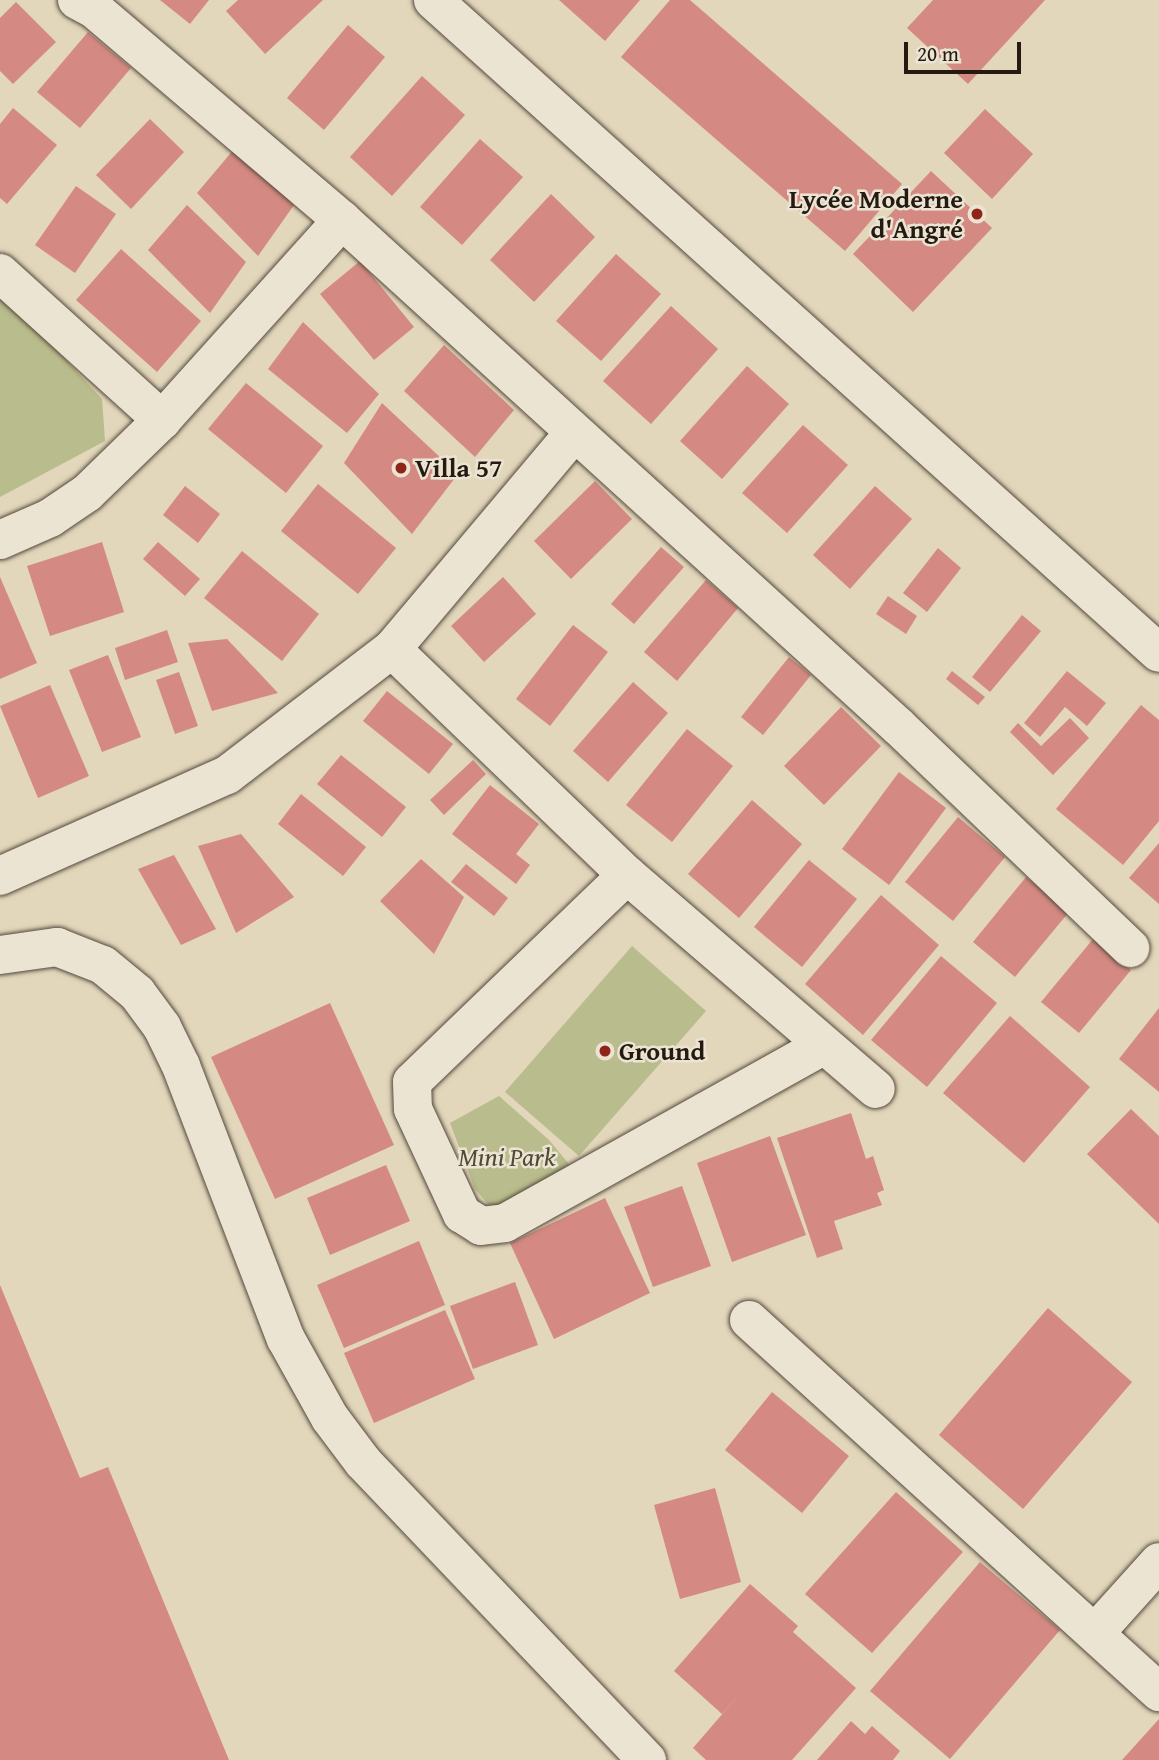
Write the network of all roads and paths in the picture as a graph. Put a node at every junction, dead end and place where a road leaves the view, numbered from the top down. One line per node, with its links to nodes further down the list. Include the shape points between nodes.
1 (77, 0): 3 (street, via 94,9)
2 (433, 0): 9 (street)
3 (342, 219): 5 (street); 6 (street)
4 (0, 273): 5 (street)
5 (162, 420): 7 (street, via 87,493 50,518)
6 (573, 434): 8 (street); 12 (street, via 900,727)
7 (0, 540)
8 (392, 649): 10 (street); 11 (street, via 227,775)
9 (1159, 653)
10 (627, 874): 14 (street); 14 (street, via 412,1082 413,1109 462,1214 481,1226 505,1223)
11 (0, 876)
12 (1130, 948)
13 (0, 955): 20 (street, via 57,947 103,965 137,993 162,1027 181,1066 286,1339 330,1418 363,1462)
14 (823, 1046): 15 (street)
15 (876, 1089)
16 (749, 1320): 18 (street)
17 (1159, 1562): 18 (street)
18 (1096, 1632): 19 (street)
19 (1159, 1692)
20 (647, 1760)

